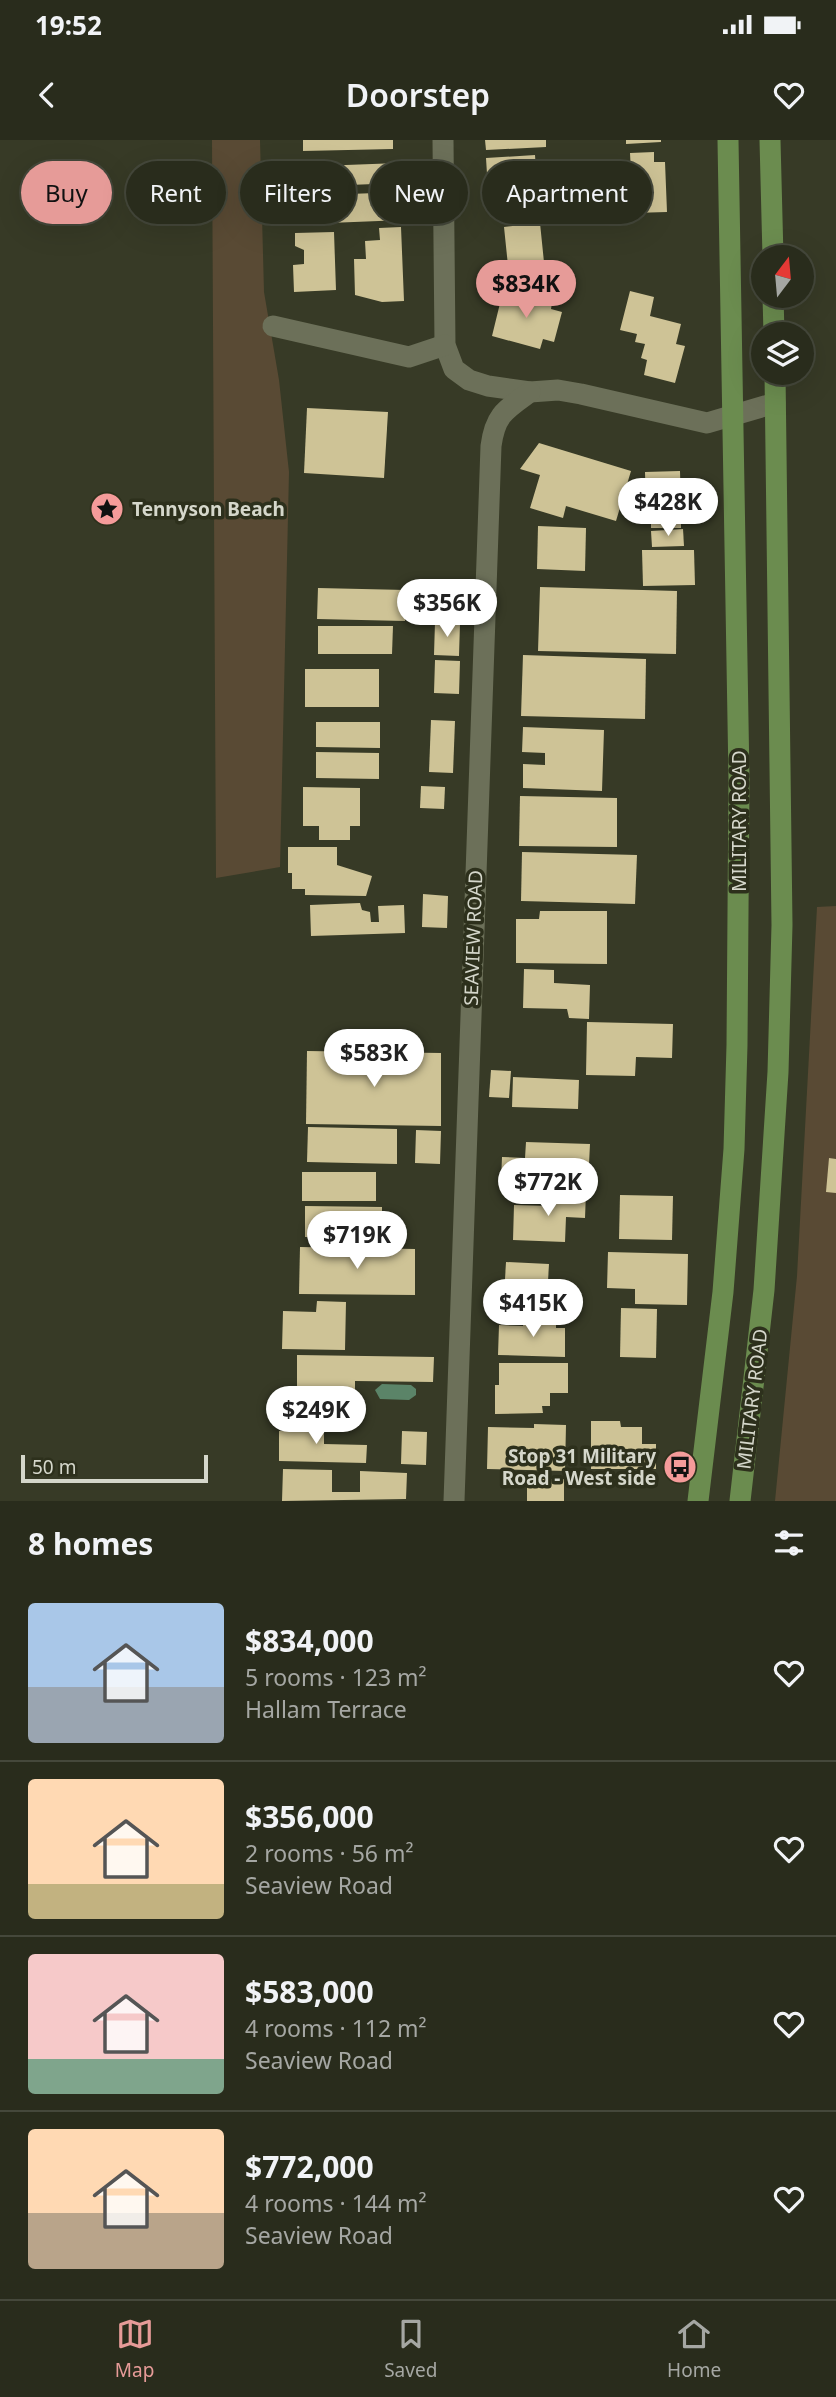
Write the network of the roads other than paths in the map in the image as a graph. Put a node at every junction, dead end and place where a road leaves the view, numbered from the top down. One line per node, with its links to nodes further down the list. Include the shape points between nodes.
1 (443, 140): 6 (street)
2 (728, 140): 10 (main road, MILITARY ROAD)
3 (770, 140): 4 (main road)
4 (773, 245)
5 (273, 326): 6 (street, via 409,358)
6 (445, 345): 8 (street, via 454,369 469,380)
7 (775, 385): 9 (main road, MILITARY ROAD)
8 (530, 392): 10 (street, via 581,394 708,423); 11 (street, SEAVIEW ROAD, via 504,411 494,425 491,446)
9 (775, 403): 10 (street); 13 (main road, MILITARY ROAD, via 782,925 778,1072 764,1290)
10 (732, 416): 12 (main road, MILITARY ROAD, via 739,900 734,1149 723,1292)
11 (454, 1501)
12 (698, 1501)
13 (740, 1501)

